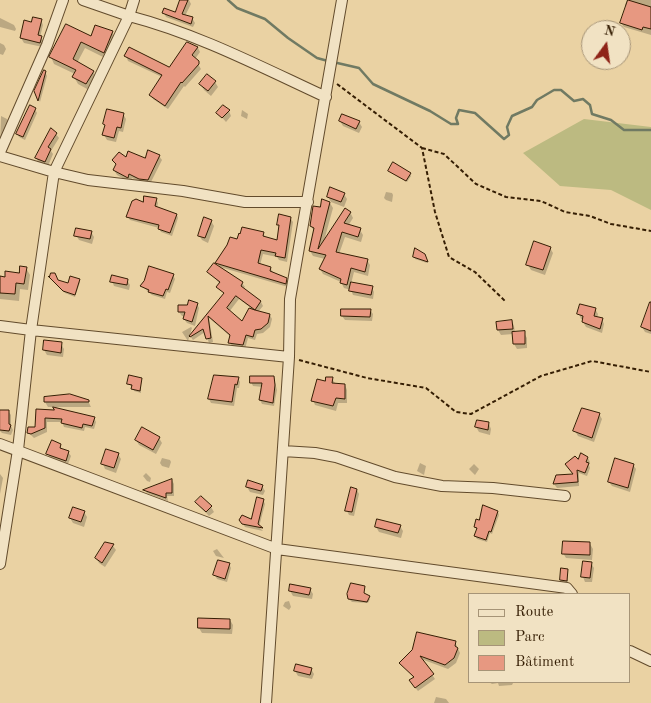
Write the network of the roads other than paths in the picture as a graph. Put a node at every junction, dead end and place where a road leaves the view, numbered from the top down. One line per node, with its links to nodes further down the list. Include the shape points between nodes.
1 (63, 0): 7 (street)
2 (83, 0): 5 (street)
3 (134, 0): 5 (street)
4 (342, 0): 6 (street)
5 (129, 16): 6 (street, via 213,44); 9 (street)
6 (326, 97): 10 (street)
7 (0, 152)
8 (0, 156): 9 (street)
9 (54, 172): 10 (street, via 88,180 245,202); 12 (street)
10 (308, 202): 13 (street, via 290,299)
11 (0, 326): 12 (street)
12 (31, 330): 13 (street); 15 (street)
13 (289, 357): 16 (street)
14 (0, 444): 15 (street)
15 (18, 450): 18 (street); 19 (street)
16 (283, 451): 17 (street, via 315,452 442,486); 18 (street)
17 (565, 496)
18 (277, 549): 20 (street, via 567,588); 23 (street)
19 (0, 564)
20 (571, 593)
21 (631, 651): 22 (street)
22 (651, 661)
23 (266, 703)

